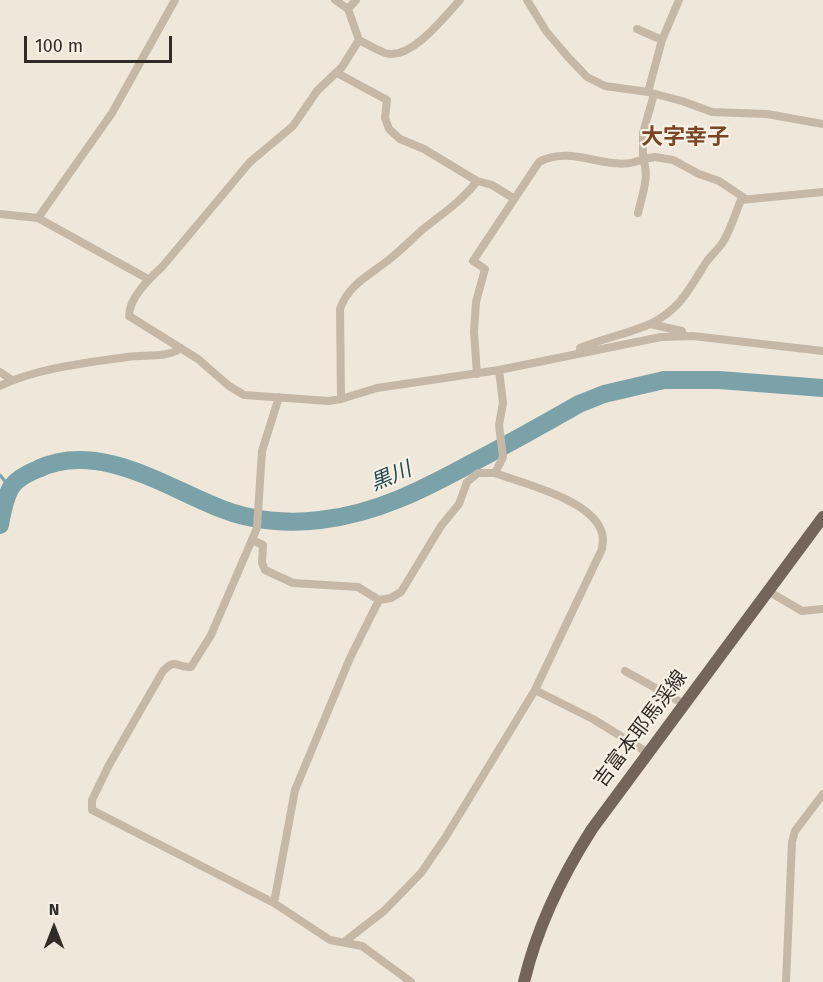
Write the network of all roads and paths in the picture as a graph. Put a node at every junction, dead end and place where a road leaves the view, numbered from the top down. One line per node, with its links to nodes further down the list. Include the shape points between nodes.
1 (175, 0): 21 (street, via 112,113)
2 (334, 0): 7 (street)
3 (356, 0): 7 (street)
4 (460, 0): 9 (street, via 408,50 385,53)
5 (527, 0): 12 (street, via 546,31 587,77 605,86)
6 (679, 0): 10 (street)
7 (348, 9): 9 (street)
8 (637, 29): 10 (street)
9 (359, 40): 11 (street)
10 (662, 40): 12 (street)
11 (337, 73): 15 (street, via 387,100 385,118 389,129 400,139); 22 (street, via 317,91 293,126 249,162)
12 (651, 93): 13 (street, via 712,112 767,114); 14 (street, via 643,133)
13 (823, 124)
14 (643, 159): 17 (street, via 635,163 604,162 569,155 545,159); 18 (street, via 673,160 719,181); 20 (street, via 647,175)
15 (477, 181): 17 (street); 34 (street, via 466,196 344,297 340,309)
16 (823, 192): 18 (street)
17 (513, 198): 30 (street, via 473,261 485,269 476,302)
18 (746, 200): 23 (street, via 741,200 730,230 689,292)
19 (0, 213): 21 (street)
20 (638, 213)
21 (38, 218): 22 (street)
22 (148, 279): 25 (street, via 129,308 129,316)
23 (650, 324): 24 (street, via 682,331); 27 (street, via 593,342 580,348)
24 (683, 336): 26 (street); 27 (street)
25 (181, 348): 31 (street, via 172,354 130,356); 33 (street, via 244,395)
26 (823, 351)
27 (580, 353): 28 (street)
28 (499, 370): 30 (street); 35 (street, via 503,457)
29 (0, 372): 31 (street)
30 (477, 374): 34 (street, via 377,388)
31 (12, 380): 32 (street)
32 (0, 386)
33 (279, 397): 34 (street); 37 (street, via 262,451 257,528)
34 (341, 399)
35 (495, 473): 39 (street, via 478,473 467,482 459,504 401,592); 42 (street, via 579,507 598,524 603,538 602,549)
36 (823, 517): 38 (main road, 吉富本耶馬渓線)
37 (252, 540): 39 (street, via 262,545 265,570 293,583 358,587); 46 (street, via 211,635 190,667 174,663 163,671 109,765 92,800 92,810)
38 (768, 591): 40 (street, via 802,611); 43 (main road, 吉富本耶馬渓線)
39 (379, 600): 46 (street, via 350,658 295,790)
40 (823, 609)
41 (624, 671): 43 (street)
42 (535, 690): 44 (street); 47 (street, via 421,873 384,911)
43 (684, 704): 44 (main road, 吉富本耶馬渓線)
44 (648, 753): 49 (main road, 吉富本耶馬渓線, via 568,866 529,959)
45 (823, 794): 50 (street, via 795,831 792,842)
46 (274, 903): 47 (street, via 330,940)
47 (344, 942): 48 (street, via 362,946)
48 (411, 982)
49 (524, 982)
50 (786, 982)

